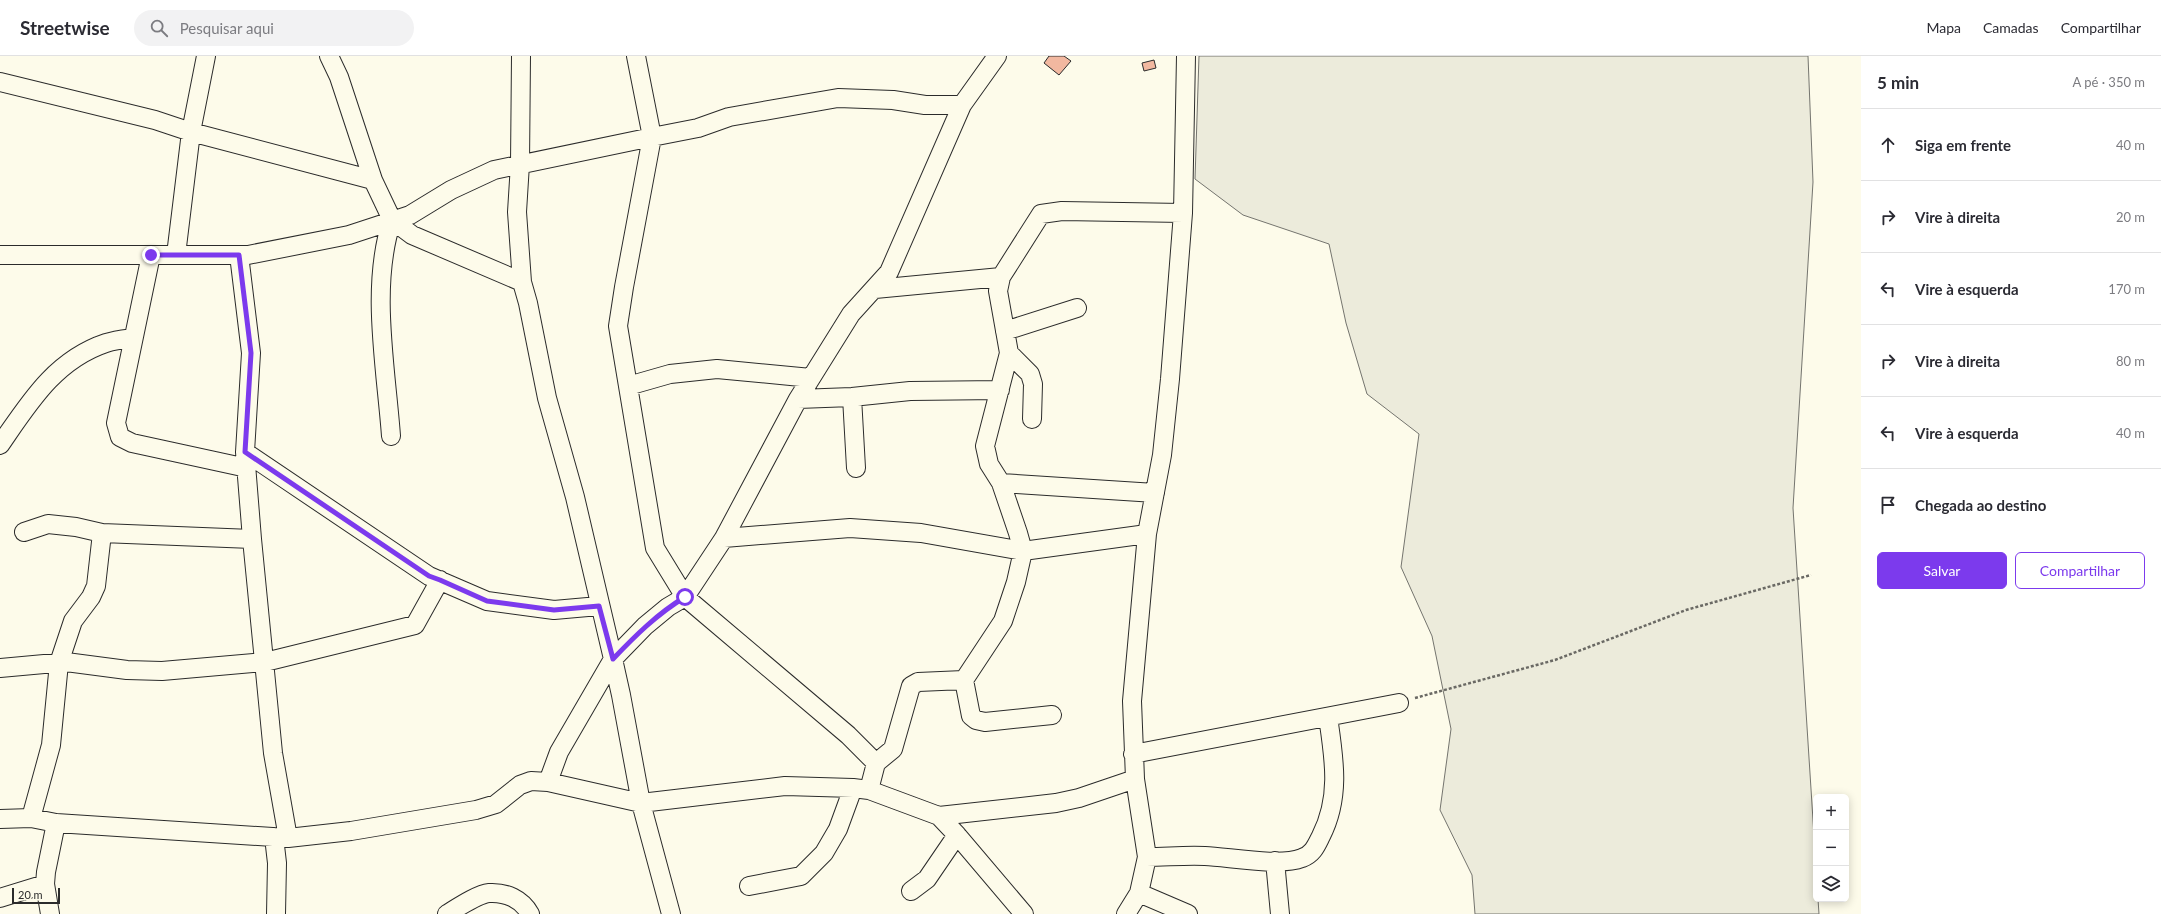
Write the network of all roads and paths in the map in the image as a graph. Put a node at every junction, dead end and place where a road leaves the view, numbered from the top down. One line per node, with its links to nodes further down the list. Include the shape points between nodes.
1 (206, 56): 9 (street)
2 (329, 56): 12 (street)
3 (522, 56): 11 (street)
4 (636, 56): 10 (street)
5 (997, 56): 8 (street)
6 (1186, 56): 13 (street)
7 (0, 82): 9 (street, via 155,120)
8 (962, 105): 10 (street, via 925,105 893,100 838,98 729,117 698,128); 21 (street, via 889,272)
9 (190, 132): 12 (street); 17 (street)
10 (652, 137): 11 (street); 27 (street, via 618,326)
11 (520, 164): 14 (street, via 494,170 451,190 410,215); 20 (street, via 516,212)
12 (373, 180): 14 (street)
13 (1183, 213): 19 (street, via 1062,211 1041,214); 37 (street, via 1170,379 1162,456)
14 (392, 220): 18 (street, via 349,235); 20 (street, via 412,235); 32 (street, via 384,249 381,312)
15 (0, 255): 16 (street)
16 (151, 255): 17 (street); 24 (street)
17 (176, 255): 18 (street)
18 (239, 255): 34 (street, via 251,353)
19 (1001, 277): 21 (street); 23 (street, via 998,291)
20 (522, 282): 47 (street, via 547,398 574,497)
21 (874, 289): 26 (street, via 851,314)
22 (1077, 308): 23 (street)
23 (1005, 331): 25 (street)
24 (133, 338): 33 (street, via 106,343 80,356 53,375 36,392); 34 (street, via 116,423 120,437 132,443)
25 (1009, 353): 28 (street); 31 (street, via 1030,374 1033,384)
26 (811, 378): 27 (street, via 717,369 670,374); 30 (street)
27 (628, 386): 46 (street, via 655,548)
28 (1000, 390): 29 (street, via 910,391); 36 (street, via 986,446 989,464)
29 (852, 397): 30 (street); 35 (street)
30 (798, 399): 41 (street)
31 (1032, 419)
32 (391, 436)
33 (0, 445)
34 (246, 460): 42 (street); 45 (street, via 429,576)
35 (856, 468)
36 (1001, 483): 37 (street); 43 (street)
37 (1155, 493): 40 (street)
38 (24, 532): 39 (street, via 48,524)
39 (102, 533): 42 (street); 50 (street, via 96,586 73,622)
40 (1147, 534): 43 (street); 56 (street, via 1132,701)
41 (724, 538): 43 (street, via 850,528 921,533); 46 (street)
42 (252, 539): 49 (street)
43 (1023, 551): 52 (street, via 1003,621)
44 (1811, 575): 53 (path, via 1686,610 1555,660)
45 (440, 580): 47 (street, via 487,601 554,610); 49 (street, via 415,626)
46 (685, 597): 48 (street, via 645,626); 57 (street, via 848,735)
47 (599, 606): 48 (street)
48 (613, 659): 59 (street, via 559,752); 61 (street)
49 (265, 662): 50 (street, via 162,671); 67 (street)
50 (59, 663): 51 (street); 63 (street, via 51,746)
51 (0, 668)
52 (964, 680): 54 (street, via 972,716 976,720 985,722); 57 (street, via 918,682 911,686 894,749)
53 (1398, 703): 55 (street)
54 (1052, 715)
55 (1328, 717): 56 (street); 69 (street, via 1335,776 1335,796 1331,811 1312,853 1300,859)
56 (1133, 754): 58 (street)
57 (876, 763): 60 (street)
58 (1135, 779): 62 (street, via 1056,803); 68 (street)
59 (548, 782): 61 (street); 67 (street, via 531,781 520,785 496,804 476,810 351,831)
60 (861, 789): 61 (street, via 785,786); 62 (street); 71 (street, via 824,852 800,876)
61 (641, 803): 79 (street)
62 (939, 816): 66 (street)
63 (31, 818): 64 (street); 65 (street)
64 (0, 819)
65 (56, 823): 67 (street); 70 (street)
66 (957, 835): 72 (street, via 927,879); 80 (street)
67 (281, 837): 76 (street, via 276,863)
68 (1147, 857): 69 (street, via 1203,856); 73 (street)
69 (1275, 861): 83 (street)
70 (45, 884): 74 (street); 75 (street)
71 (749, 886)
72 (911, 891)
73 (1139, 893): 81 (street); 82 (street)
74 (0, 898)
75 (50, 914)
76 (276, 914)
77 (447, 914): 78 (street, via 487,893 508,895 525,905)
78 (530, 914)
79 (671, 914)
80 (1024, 914)
81 (1126, 914)
82 (1188, 914)
83 (1280, 914)

